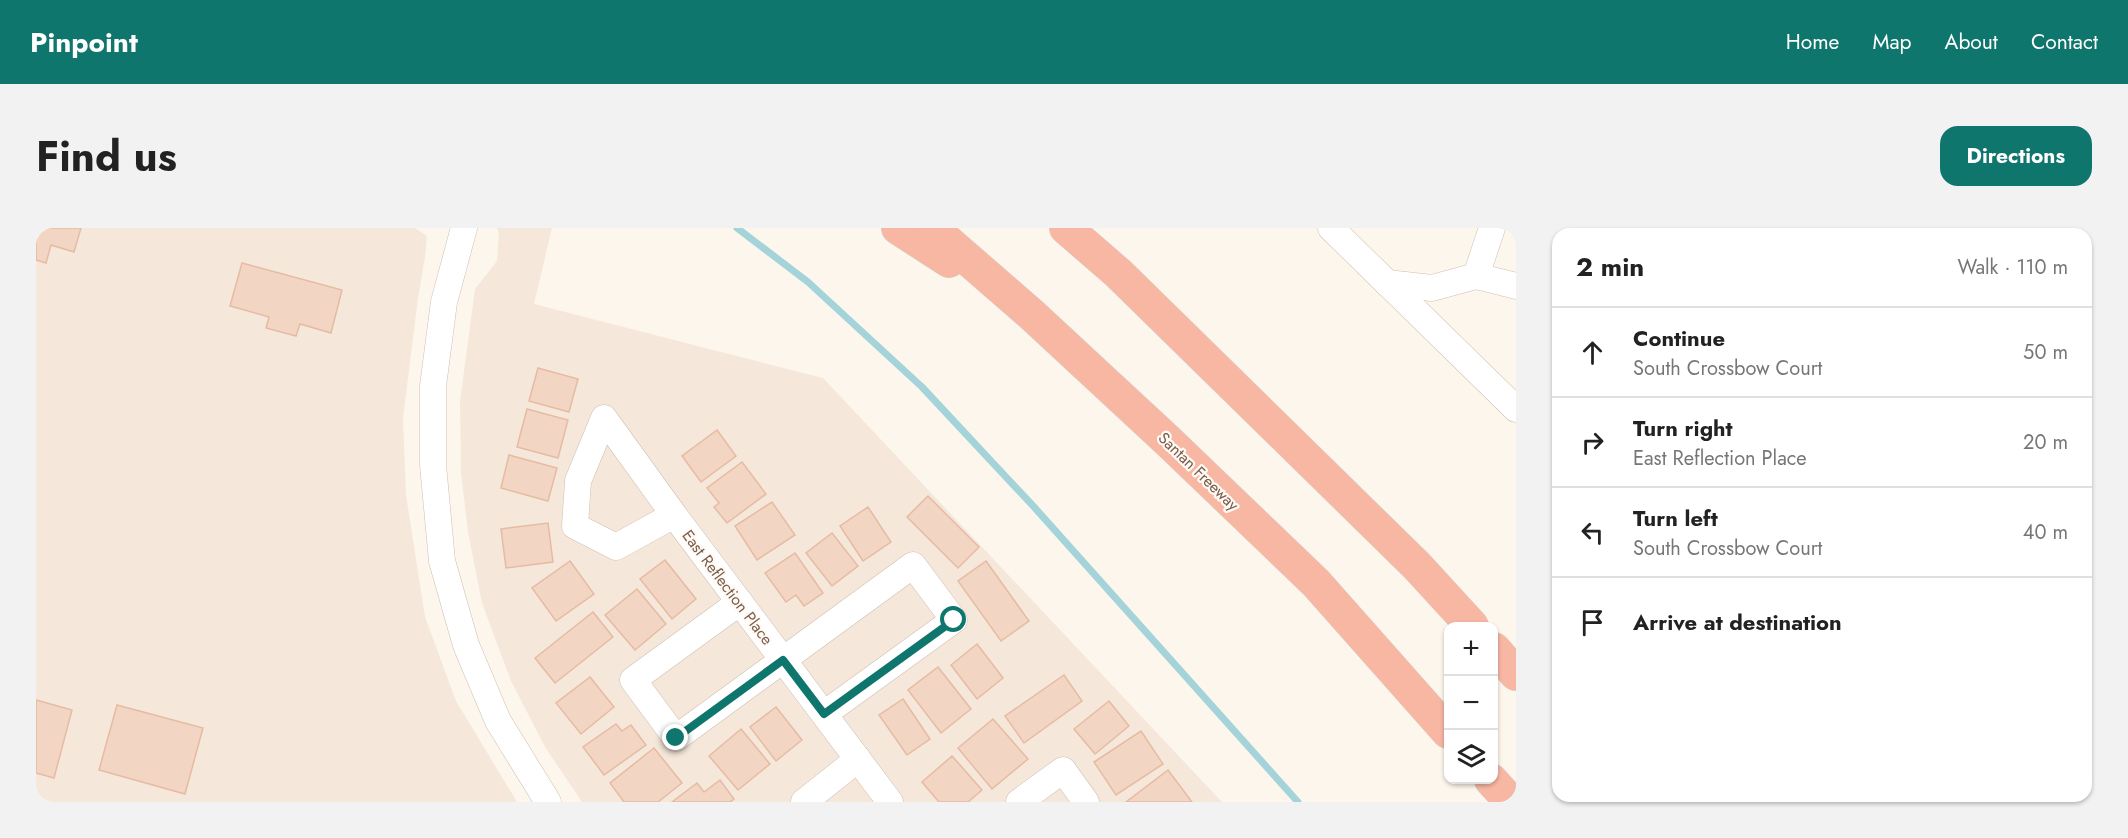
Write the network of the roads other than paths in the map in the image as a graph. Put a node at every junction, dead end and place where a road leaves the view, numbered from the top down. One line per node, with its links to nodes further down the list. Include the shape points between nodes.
1 (464, 228): 24 (street, via 444,302 434,386 433,465 442,561 466,645 498,721)
2 (898, 228): 11 (highway)
3 (932, 228): 11 (highway, Santan Freeway)
4 (1066, 228): 14 (highway, via 1118,273)
5 (1101, 228): 14 (highway, via 1299,420)
6 (1492, 228): 8 (street)
7 (1337, 230): 9 (street)
8 (1476, 276): 9 (street, via 1432,288); 10 (street)
9 (1387, 283): 12 (street)
10 (1516, 286)
11 (1031, 314): 21 (highway, Santan Freeway, via 1316,583)
12 (1516, 409)
13 (674, 515): 13 (street, East Reflection Place, via 661,498 604,418 578,481 575,526 616,547); 15 (street, East Reflection Place)
14 (1417, 566): 16 (highway)
15 (740, 602): 18 (street, East Reflection Place); 18 (street, via 633,680 676,738)
16 (1467, 622)
17 (1498, 654): 19 (highway)
18 (783, 660): 20 (street, East Reflection Place); 20 (street, via 913,565 954,620)
19 (1516, 674)
20 (824, 714): 22 (street, East Reflection Place)
21 (1447, 730)
22 (858, 759): 25 (street); 26 (street, East Reflection Place)
23 (1495, 784): 29 (highway)
24 (548, 802)
25 (804, 802)
26 (890, 802)
27 (1019, 802): 28 (street, via 1063,770)
28 (1086, 802)
29 (1511, 802)

